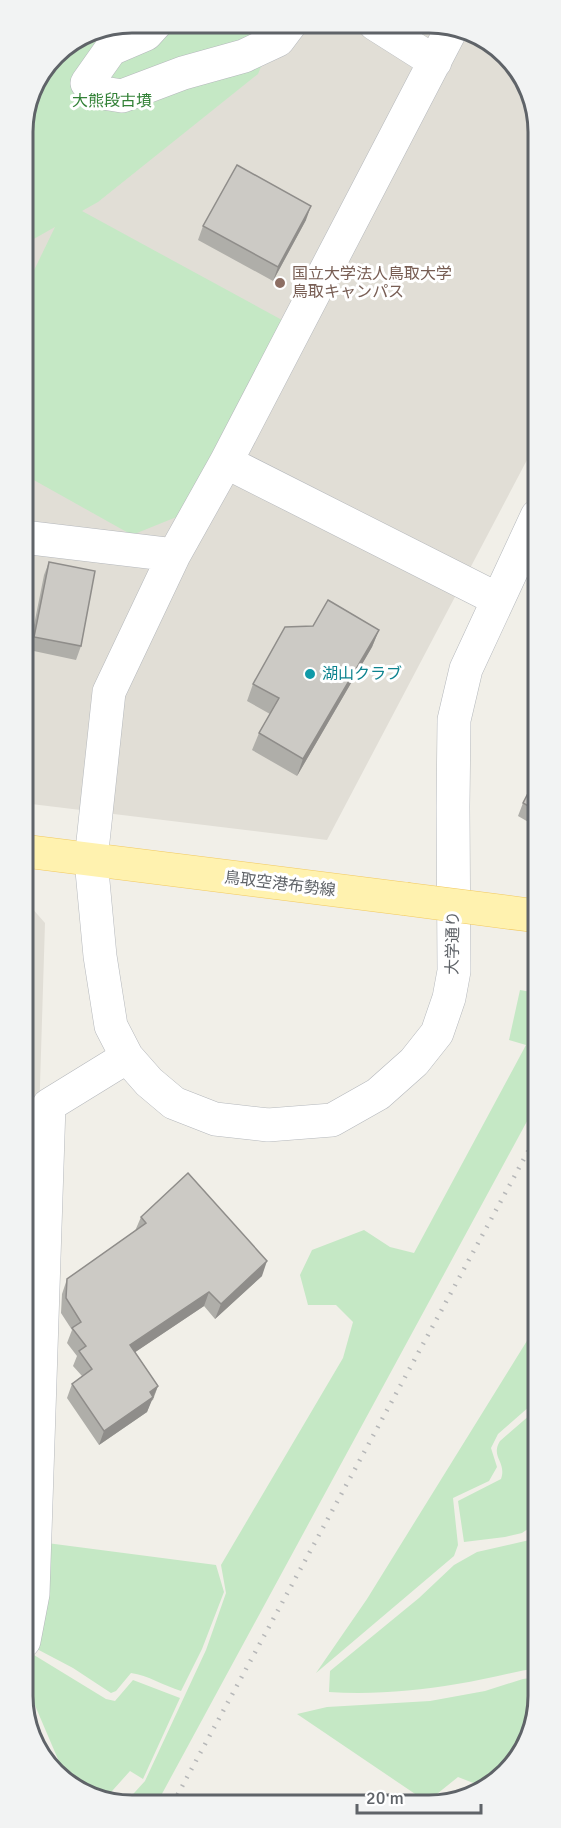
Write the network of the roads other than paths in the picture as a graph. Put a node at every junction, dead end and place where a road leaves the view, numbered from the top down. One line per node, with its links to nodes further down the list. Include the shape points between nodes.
1 (147, 33): 2 (street, via 111,48 87,83 97,93 122,96 244,56 278,40)
2 (283, 33)
3 (389, 33): 5 (street)
4 (448, 35): 5 (street, 大学通り)
5 (435, 62): 6 (street, 大学通り)
6 (225, 462): 9 (street, 大学通り); 10 (street)
7 (528, 535): 10 (street, 大学通り)
8 (33, 538): 9 (street)
9 (174, 555): 12 (street, 大学通り, via 109,692)
10 (497, 599): 14 (street, 大学通り, via 466,669 454,720 451,989 437,1033 414,1062 378,1094 332,1120 268,1125 215,1119 174,1103)
11 (33, 852): 12 (main road, 鳥取空港布勢線)
12 (91, 860): 13 (main road, 鳥取空港布勢線, bridge); 14 (street, 大学通り, via 111,1026)
13 (528, 915)
14 (127, 1057): 15 (street, via 49,1105)
15 (33, 1594)

